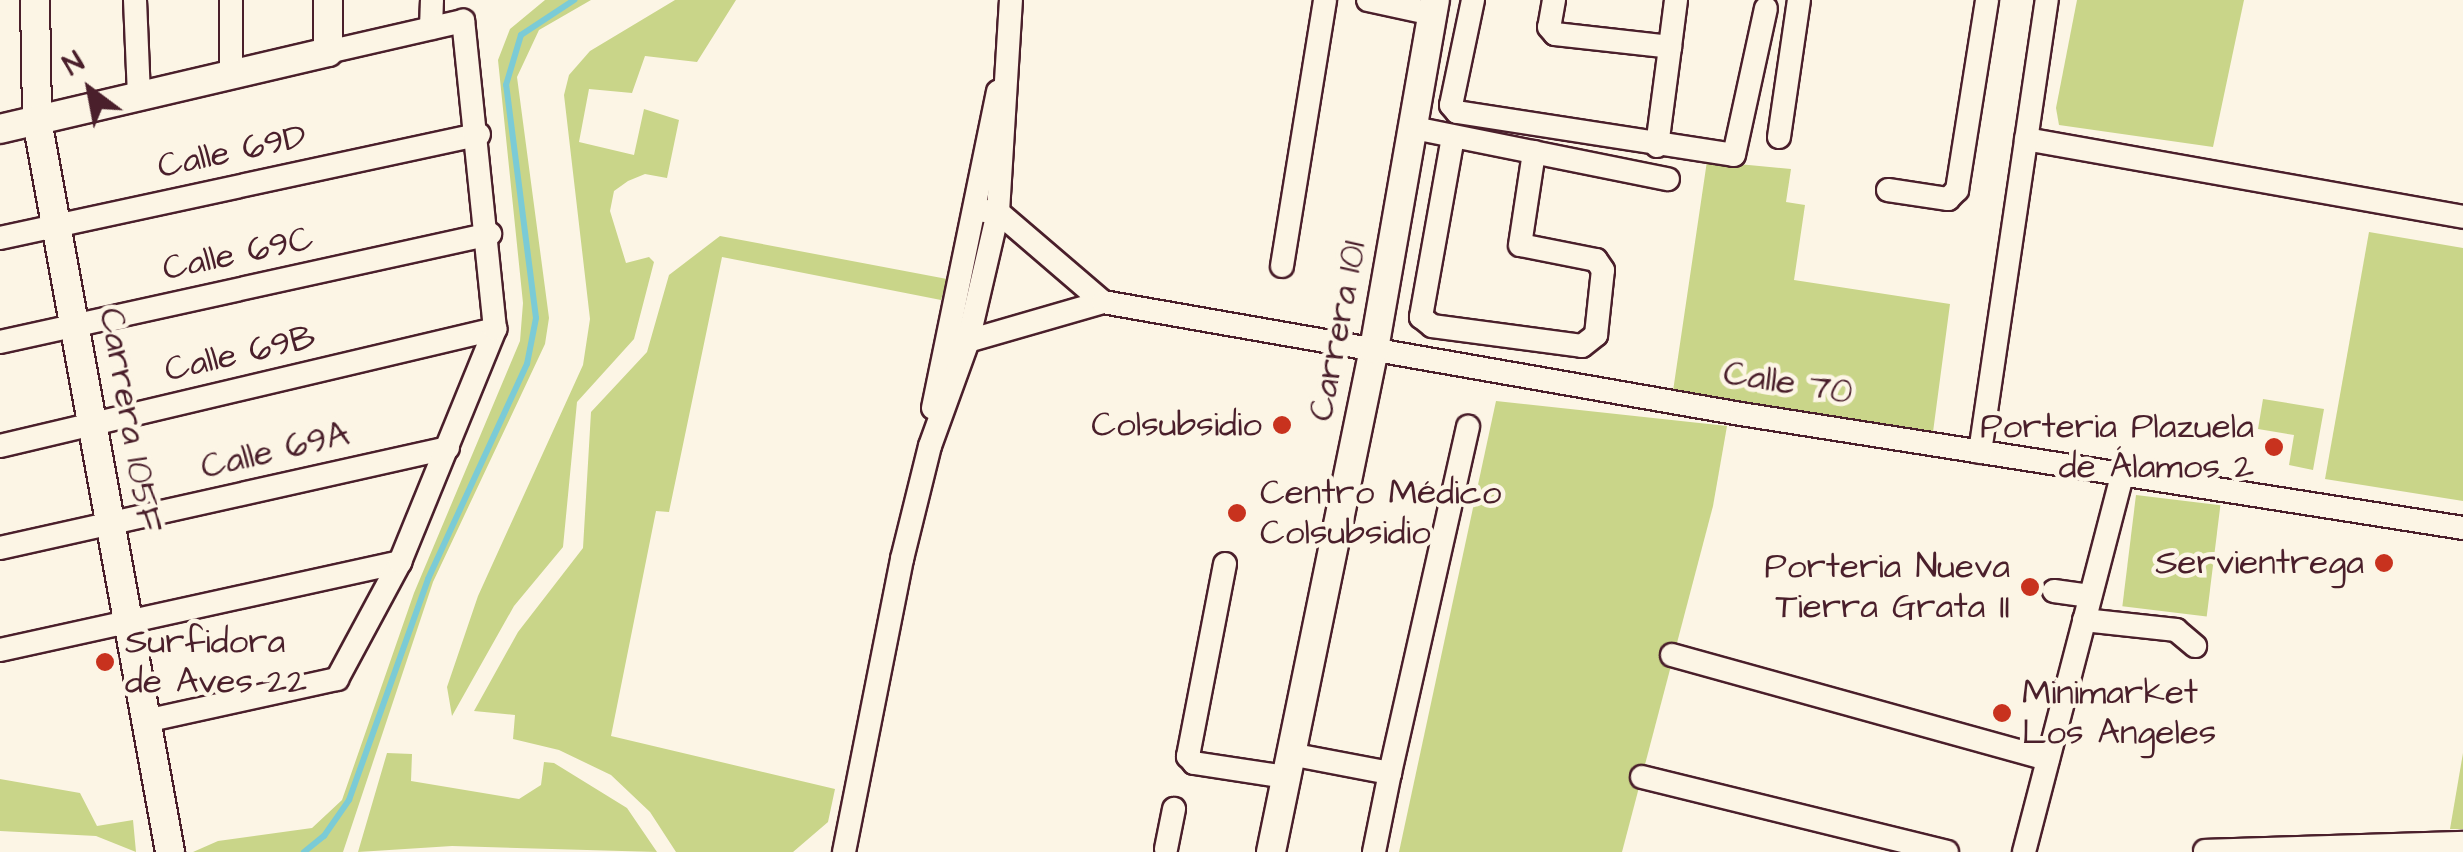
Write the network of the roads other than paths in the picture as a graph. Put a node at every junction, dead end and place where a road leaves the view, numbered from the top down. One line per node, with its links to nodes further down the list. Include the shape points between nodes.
1 (35, 0): 23 (street, Carrera 105F)
2 (135, 0): 22 (street)
3 (231, 0): 20 (street)
4 (328, 0): 19 (street)
5 (432, 0): 17 (street)
6 (1011, 0): 21 (street)
7 (1325, 0): 40 (street)
8 (1368, 0): 15 (street)
9 (1473, 0): 30 (street, via 1454,110)
10 (1554, 0): 18 (street, via 1549,27 1555,34)
11 (1676, 0): 18 (street)
12 (1799, 0): 27 (street)
13 (1987, 0): 33 (street, via 1954,196)
14 (2046, 0): 29 (street)
15 (1434, 7): 25 (street, Carrera 101)
16 (1766, 8): 30 (street, via 1740,152)
17 (432, 28): 19 (street); 26 (street, via 463,21)
18 (1670, 47): 30 (street)
19 (328, 52): 20 (street)
20 (231, 75): 22 (street)
21 (1002, 85): 34 (street, via 990,112); 35 (street)
22 (139, 96): 23 (street)
23 (37, 120): 24 (street); 37 (street, Carrera 105F)
24 (0, 128)
25 (1414, 128): 28 (street); 46 (street, Carrera 101)
26 (479, 134): 37 (street, Calle 69D); 38 (street)
27 (1778, 137)
28 (1453, 138): 31 (street); 31 (street, via 1421,317 1432,326 1582,346 1596,336 1603,270 1596,260 1520,245)
29 (2026, 139): 36 (street); 51 (street)
30 (1658, 146)
31 (1534, 152): 32 (street)
32 (1668, 178)
33 (1888, 190)
34 (973, 209): 35 (street); 44 (street)
35 (998, 212): 41 (street); 44 (street)
36 (2463, 216)
37 (56, 226): 39 (street, Calle 69D); 42 (street, Carrera 105F)
38 (490, 234): 42 (street, Calle 69C); 43 (street)
39 (0, 238)
40 (1282, 266)
41 (1103, 302): 44 (street, Calle 70); 46 (street, Calle 70)
42 (74, 326): 45 (street, Calle 69C); 47 (street, Carrera 105F)
43 (496, 329): 47 (street, Calle 69B); 50 (street)
44 (958, 340): 75 (street)
45 (0, 342)
46 (1374, 349): 51 (street, Calle 70); 67 (street, Carrera 101)
47 (92, 425): 49 (street, Calle 69B); 53 (street, Carrera 105F)
48 (1468, 427): 68 (street)
49 (0, 446)
50 (448, 448): 53 (street, Calle 69A); 56 (street)
51 (1980, 452): 52 (street, Calle 70)
52 (2122, 475): 54 (street, Calle 70); 59 (street)
53 (110, 523): 55 (street, Calle 69A); 60 (street, Carrera 105F)
54 (2463, 528)
55 (0, 548)
56 (400, 562): 60 (street); 65 (street, via 337,678)
57 (1224, 564): 67 (street, via 1188,756 1194,763)
58 (2054, 591): 59 (street)
59 (2090, 596): 61 (street)
60 (128, 618): 63 (street); 65 (street, Carrera 105F)
61 (2084, 620): 62 (street, via 2176,630); 66 (street)
62 (2196, 646)
63 (0, 650)
64 (1672, 655): 66 (street)
65 (146, 721): 74 (street, Carrera 105F)
66 (2048, 759): 79 (street)
67 (1288, 766): 68 (street); 76 (street, Carrera 101)
68 (1390, 773): 77 (street)
69 (1642, 778): 78 (street)
70 (1174, 809): 73 (street)
71 (2463, 843): 72 (street)
72 (2206, 850)
73 (1171, 851)
74 (170, 852)
75 (844, 852)
76 (1271, 852)
77 (1374, 852)
78 (1947, 852)
79 (2024, 852)

